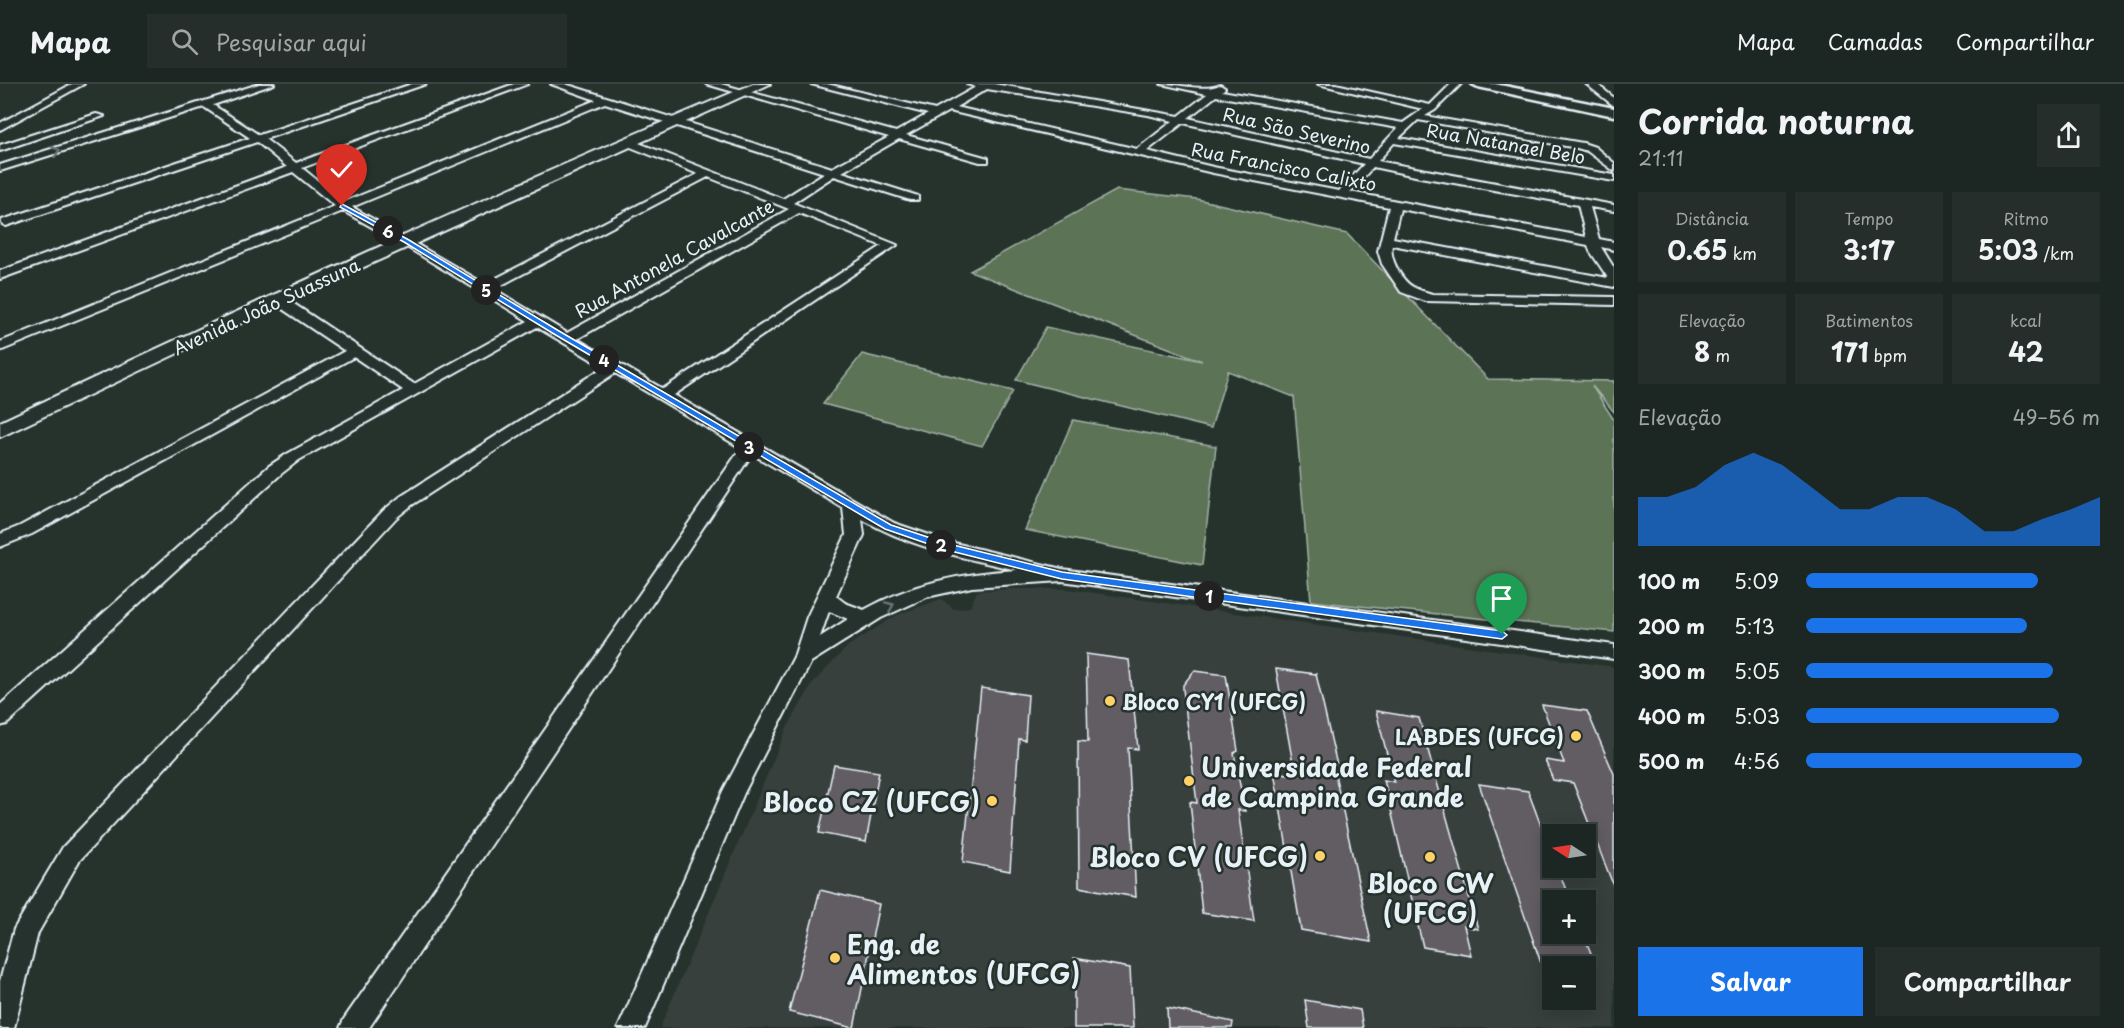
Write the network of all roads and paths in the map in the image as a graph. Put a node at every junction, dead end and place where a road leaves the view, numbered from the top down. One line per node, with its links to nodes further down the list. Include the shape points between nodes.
1 (79, 84): 33 (street)
2 (269, 84): 22 (street)
3 (421, 84): 35 (street)
4 (523, 84): 43 (street)
5 (556, 84): 21 (street)
6 (711, 84): 19 (street)
7 (764, 84): 19 (main road, Avenida João Suassuna)
8 (816, 84): 27 (street)
9 (972, 84): 17 (street, Rua São Severino)
10 (1166, 84): 20 (street)
11 (1224, 84): 20 (street)
12 (1323, 84): 25 (street)
13 (1456, 84): 25 (street)
14 (1478, 84): 26 (street)
15 (1591, 84): 23 (street)
16 (1600, 84): 18 (street)
17 (988, 85): 24 (street, Rua Antonela Cavalcante); 30 (street, Rua São Severino)
18 (1607, 85)
19 (743, 93): 31 (main road, Avenida João Suassuna); 34 (street)
20 (1213, 93): 30 (street); 32 (street)
21 (604, 100): 31 (street); 53 (street)
22 (205, 104): 35 (street); 42 (street, one-way to 22)
23 (1614, 104)
24 (950, 108): 27 (street, Rua Antonela Cavalcante); 39 (street, Rua Francisco Calixto)
25 (1432, 108): 29 (street)
26 (1614, 112)
27 (938, 114): 34 (street, Rua Antonela Cavalcante)
28 (99, 116): 38 (street)
29 (1416, 117): 32 (street); 44 (street, via 1591,149)
30 (1182, 120): 39 (street); 41 (street, Rua São Severino)
31 (674, 123): 37 (main road, Avenida João Suassuna); 46 (street)
32 (1406, 126): 36 (street)
33 (0, 127)
34 (898, 136): 40 (street); 46 (street, Rua Antonela Cavalcante)
35 (259, 139): 43 (street); 56 (street)
36 (1392, 140): 41 (street); 47 (street, Rua Natanael Belo)
37 (627, 142): 45 (street); 58 (main road, Avenida João Suassuna)
38 (0, 148)
39 (1140, 152): 48 (street, Rua Francisco Calixto)
40 (984, 159)
41 (1370, 163): 48 (street); 51 (street, Rua São Severino)
42 (0, 168)
43 (293, 168): 53 (street); 61 (street)
44 (1614, 168)
45 (708, 173): 50 (street); 64 (street)
46 (832, 173): 49 (street); 50 (street, Rua Antonela Cavalcante)
47 (1614, 178)
48 (1342, 194): 52 (street, Rua Francisco Calixto)
49 (914, 198)
50 (786, 202): 54 (street)
51 (1583, 203): 55 (street, Rua São Severino); 59 (street)
52 (1395, 204): 57 (street); 59 (street, Rua Francisco Calixto)
53 (342, 206): 58 (street); 69 (street)
54 (799, 208): 68 (street, Rua Antonela Cavalcante); 73 (street, via 891,245)
55 (1614, 208)
56 (6, 222)
57 (1386, 240): 63 (street); 66 (street, via 1384,258 1412,292 1444,299)
58 (406, 241): 64 (street); 65 (main road, Avenida João Suassuna)
59 (1593, 242): 60 (street, Rua Francisco Calixto); 62 (street)
60 (1614, 246)
61 (0, 275)
62 (1614, 278)
63 (1614, 283)
64 (484, 289): 67 (street)
65 (277, 299): 70 (street); 74 (main road, Avenida João Suassuna)
66 (1614, 302)
67 (538, 321): 68 (street); 72 (street)
68 (567, 339): 71 (street)
69 (0, 347)
70 (355, 351): 72 (street); 79 (street)
71 (615, 367): 73 (street); 88 (street, via 390,514 71,854 26,929)
72 (413, 390): 87 (street, via 275,470)
73 (663, 396): 75 (street)
74 (0, 430)
75 (749, 447): 76 (street); 89 (street)
76 (851, 505): 77 (street); 78 (street)
77 (888, 527): 78 (street); 80 (street, via 946,547)
78 (855, 535): 83 (street)
79 (0, 541)
80 (991, 556): 81 (street); 82 (street, via 994,573)
81 (1062, 576): 82 (street); 85 (street)
82 (988, 578): 84 (street, one-way to 82, via 920,592)
83 (825, 598): 84 (street); 86 (street)
84 (866, 618): 86 (street)
85 (1614, 652)
86 (804, 657): 90 (street, via 734,791)
87 (0, 718)
88 (1, 1028)
89 (353, 1028)
90 (631, 1028)

